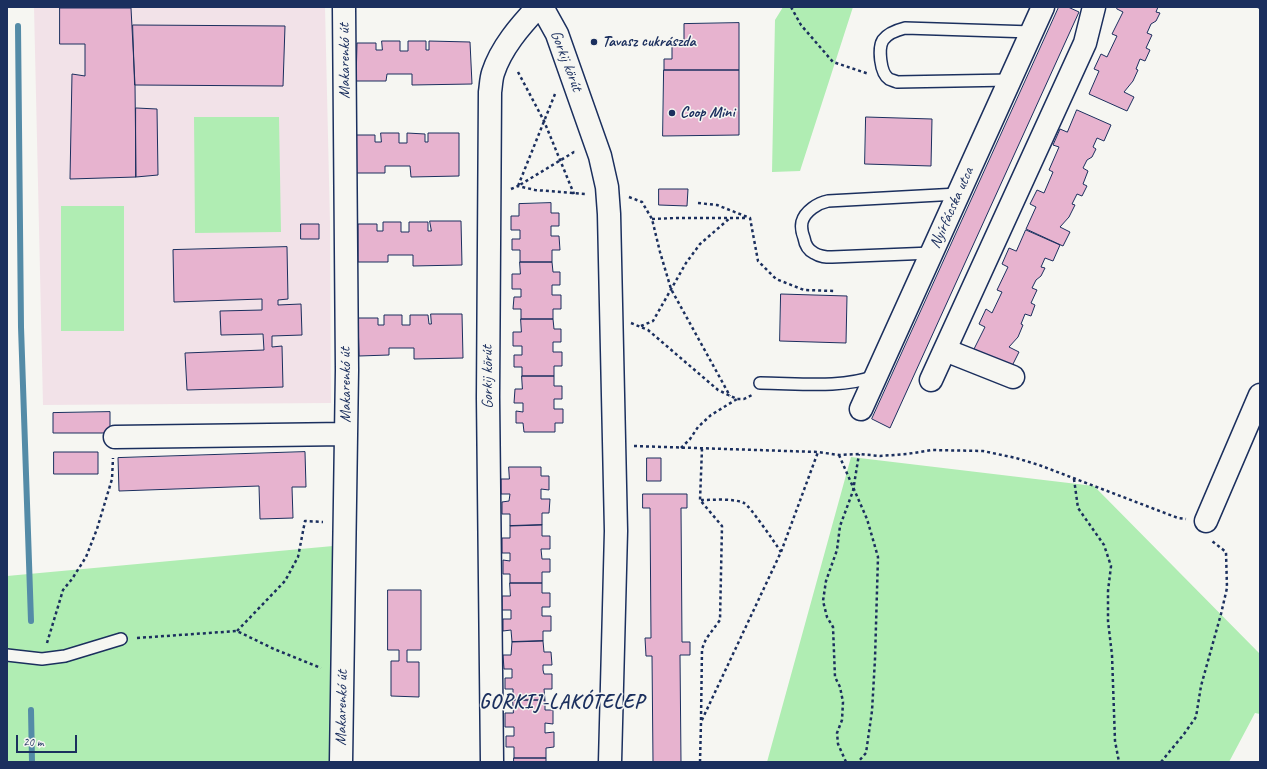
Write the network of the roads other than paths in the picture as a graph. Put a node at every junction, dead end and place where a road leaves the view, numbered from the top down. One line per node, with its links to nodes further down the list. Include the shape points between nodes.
1 (344, 7): 17 (street, Makarenkó út)
2 (538, 7): 23 (street, Gorkij körút, via 518,30 498,60 492,75 490,92 488,397)
3 (542, 7): 24 (street, Gorkij körút, via 557,34 600,156 598,190 609,214 616,531)
4 (1043, 7): 6 (street, Nyírfácska utca)
5 (1094, 7): 10 (street, via 1085,43)
6 (1032, 32): 7 (street, Nyírfácska utca); 7 (lane, via 905,28 893,31 883,40 881,63 884,73 889,79 898,82)
7 (1011, 80): 8 (street, Nyírfácska utca)
8 (958, 194): 9 (street, Nyírfácska utca); 9 (lane, via 828,201 812,208 802,222 806,244 812,253 821,256)
9 (932, 253): 11 (street, Nyírfácska utca)
10 (945, 350): 12 (street); 13 (street)
11 (875, 376): 14 (lane, via 844,384); 16 (street, Nyírfácska utca)
12 (1013, 377)
13 (931, 380)
14 (760, 383)
15 (1260, 395): 19 (street)
16 (861, 409)
17 (346, 434): 18 (street); 22 (street, Makarenkó út)
18 (115, 437)
19 (1206, 521)
20 (121, 639): 21 (lane, via 65,656 42,659)
21 (7, 655)
22 (341, 762)
23 (492, 762)
24 (610, 762)

